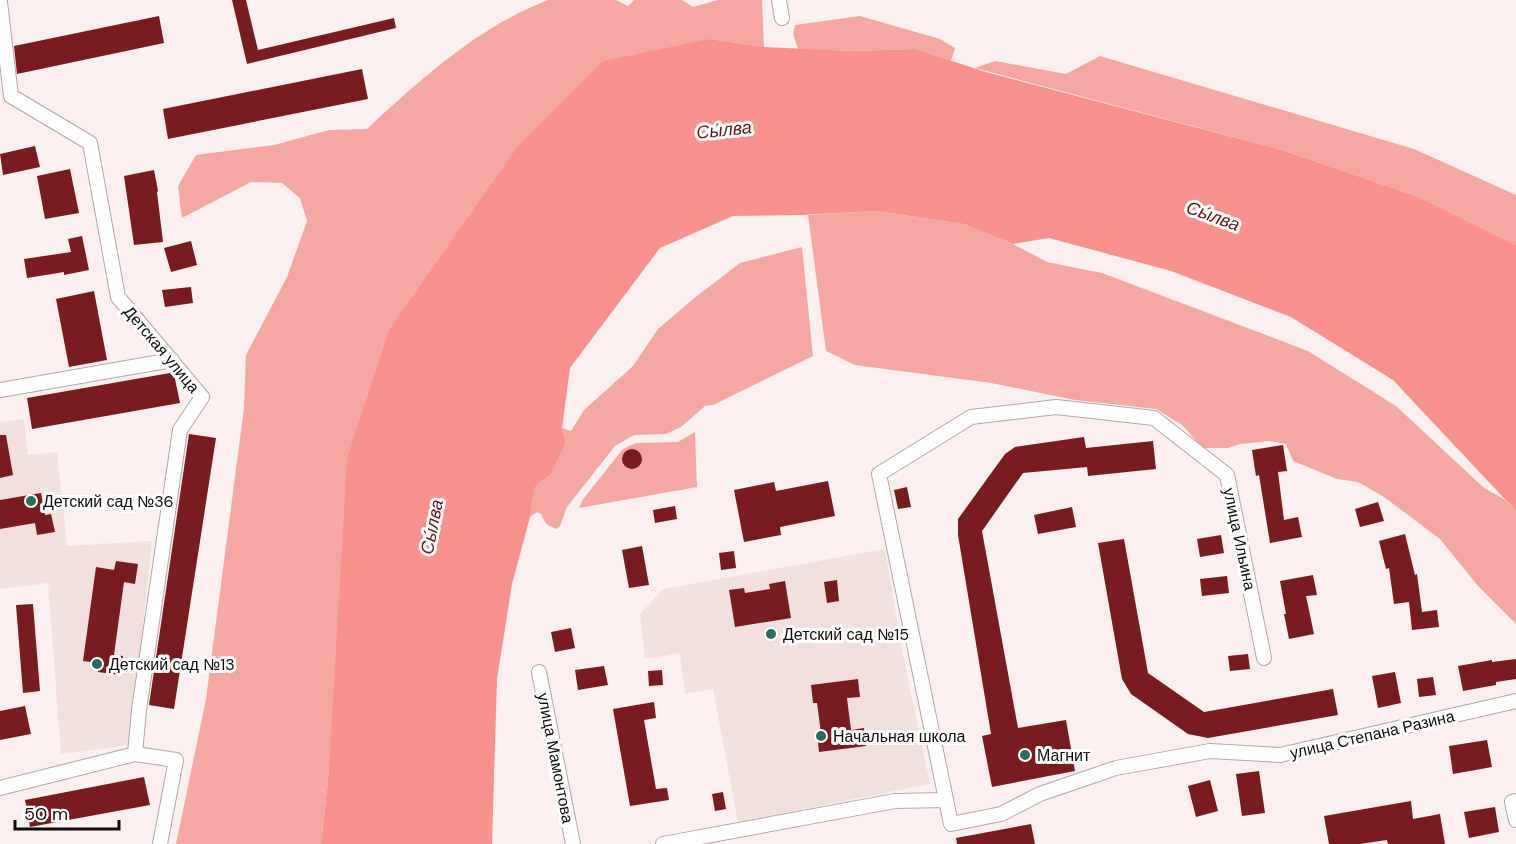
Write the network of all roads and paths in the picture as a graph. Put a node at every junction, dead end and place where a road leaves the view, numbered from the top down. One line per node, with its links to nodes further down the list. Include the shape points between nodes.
1 (779, 0): 3 (street)
2 (0, 2): 4 (street, Детская улица, via 11,96 90,143 118,297)
3 (782, 18)
4 (172, 360): 5 (street); 9 (street, Детская улица, via 202,397 180,430 138,710)
5 (0, 390)
6 (1264, 658): 11 (street, улица Ильина, via 1227,476 1154,418 1056,408 971,417 879,474)
7 (538, 672): 15 (street, улица Мамонтова)
8 (1516, 701): 11 (street, улица Степана Разина, via 1280,755 1210,751 1116,768 1040,794 1001,814 951,824)
9 (135, 754): 10 (street); 14 (street, via 176,760)
10 (0, 788)
11 (946, 800): 16 (street, via 896,801)
12 (1516, 801): 13 (street, via 1512,802)
13 (1516, 820)
14 (160, 844)
15 (573, 844)
16 (663, 844)

